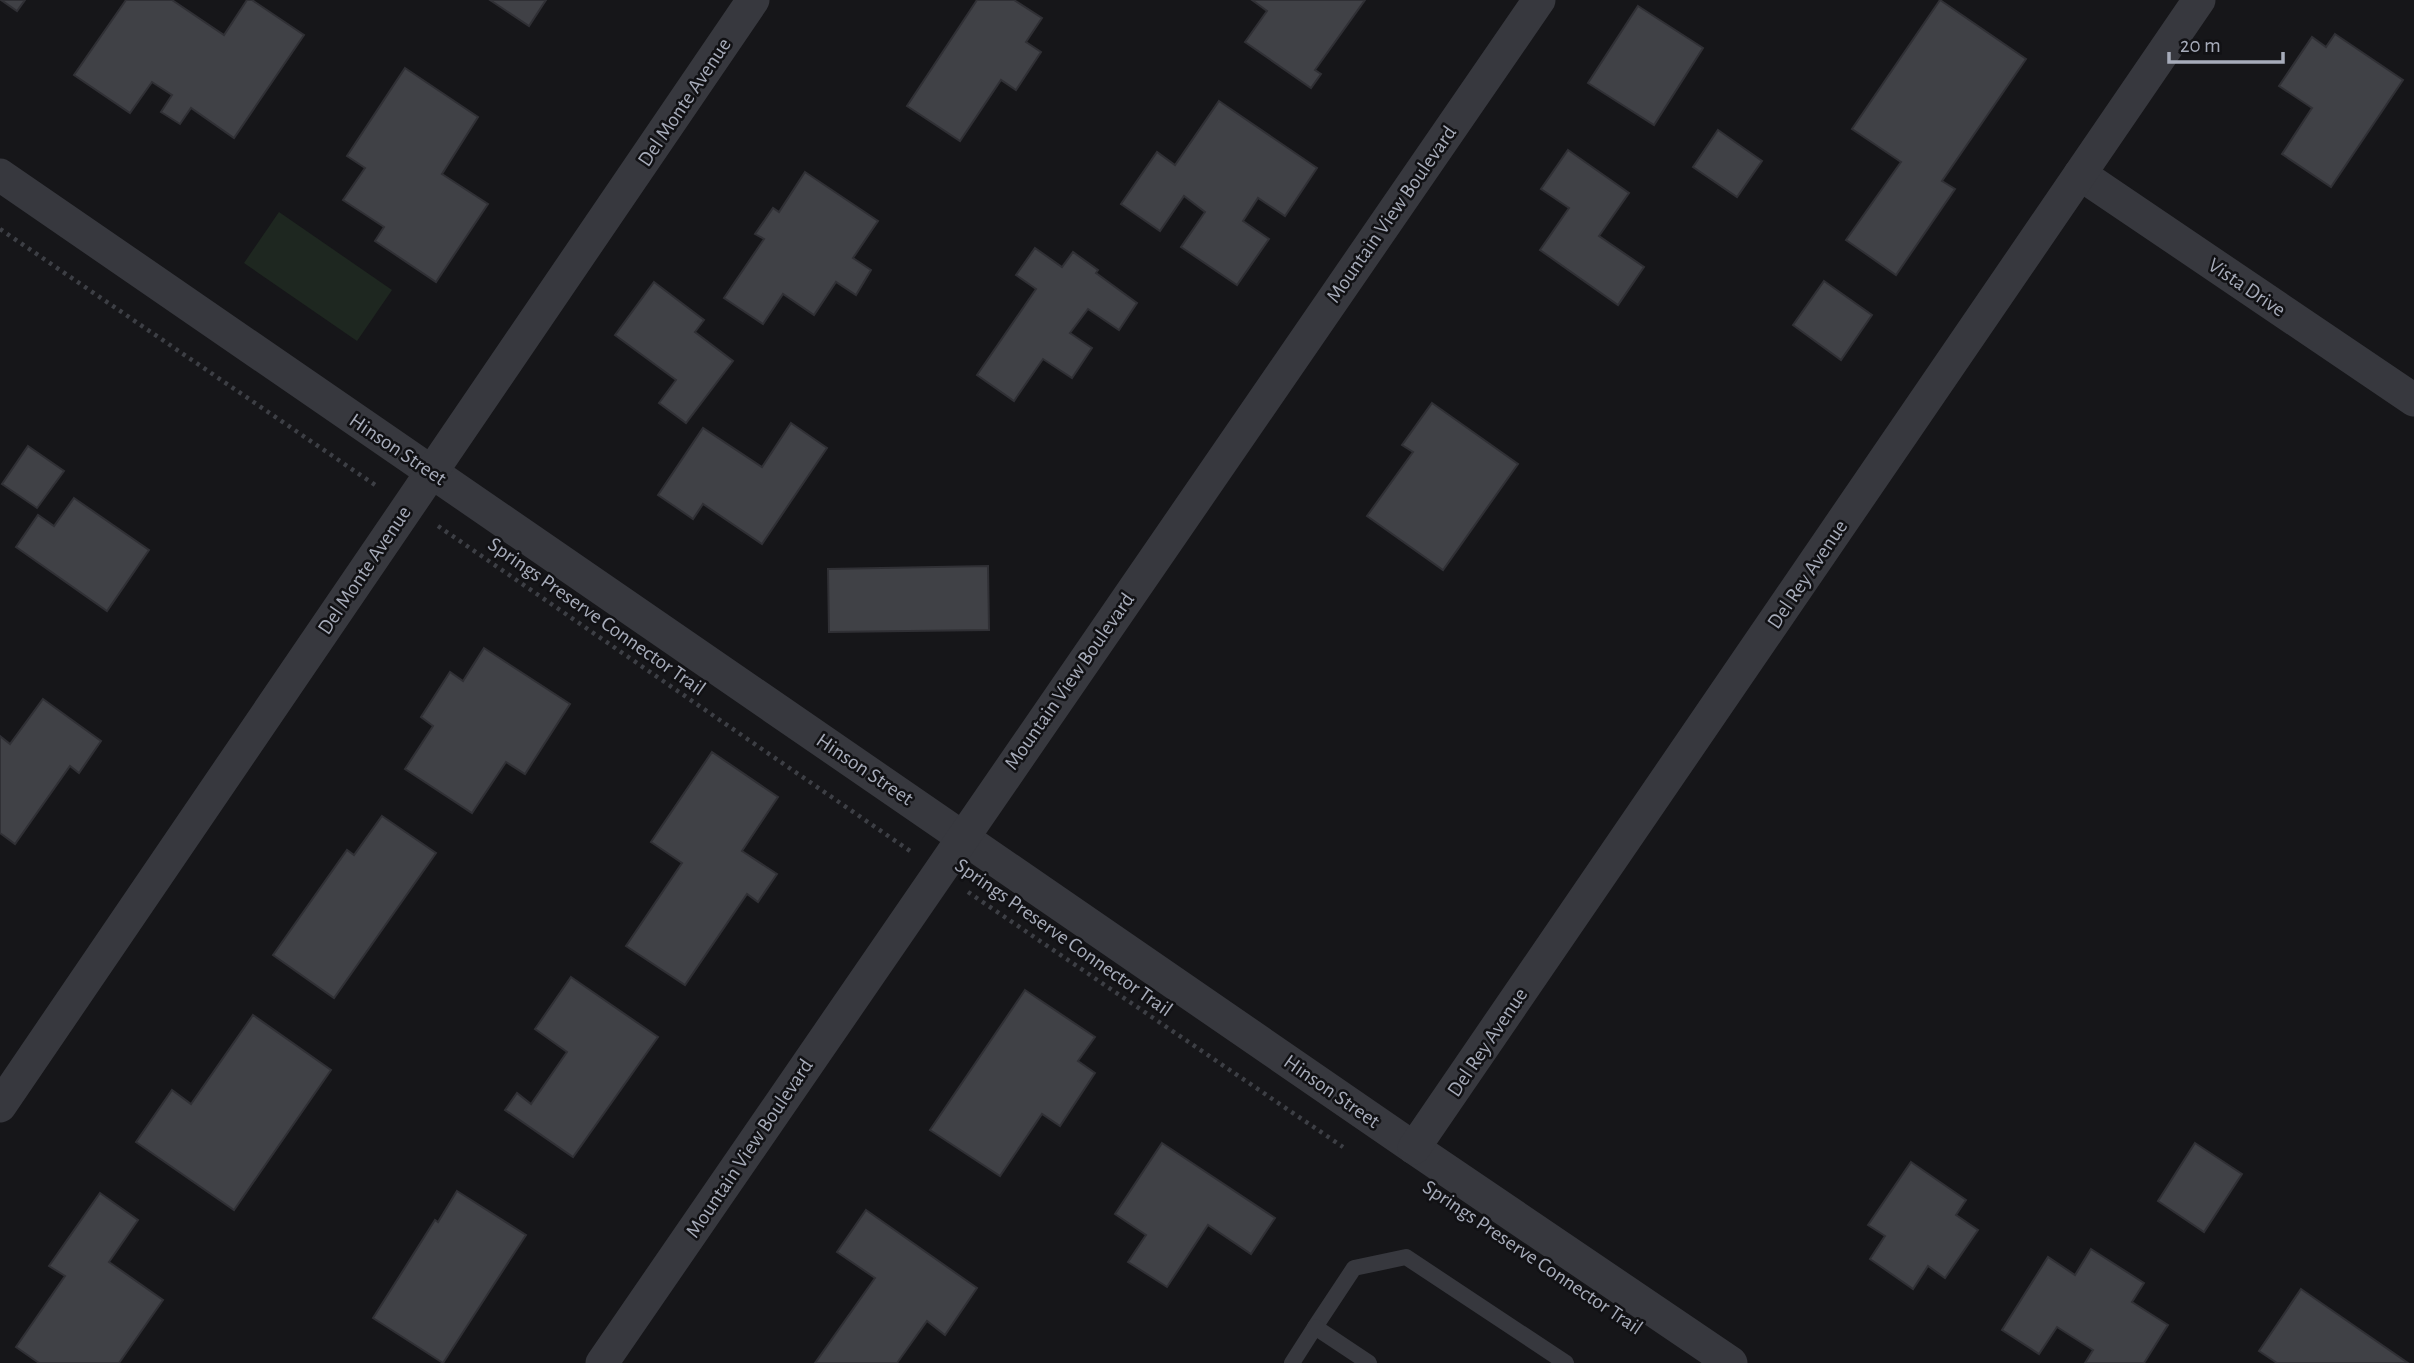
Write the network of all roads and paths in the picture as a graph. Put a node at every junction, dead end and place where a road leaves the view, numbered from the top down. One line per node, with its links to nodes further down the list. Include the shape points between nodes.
1 (753, 0): 8 (street, Del Monte Avenue)
2 (1539, 0): 11 (street, Mountain View Boulevard)
3 (2199, 0): 4 (street, Del Rey Avenue)
4 (2080, 174): 7 (street, Vista Drive); 14 (street, Del Rey Avenue)
5 (0, 176): 8 (street, Hinson Street)
6 (0, 229): 9 (path)
7 (2414, 400)
8 (431, 472): 11 (street, Hinson Street); 13 (street, Del Monte Avenue)
9 (357, 474)
10 (452, 535): 12 (path, Springs Preserve Connector Trail)
11 (963, 836): 12 (street, Mountain View Boulevard); 14 (street, Hinson Street)
12 (939, 870): 15 (path, Springs Preserve Connector Trail); 17 (street, Mountain View Boulevard)
13 (0, 1106)
14 (1415, 1148): 21 (street, Hinson Street)
15 (1350, 1152)
16 (1315, 1327): 18 (lane); 19 (lane); 20 (lane, via 1354,1268 1406,1257)
17 (602, 1363)
18 (1292, 1363)
19 (1369, 1363)
20 (1566, 1363)
21 (1731, 1363)

